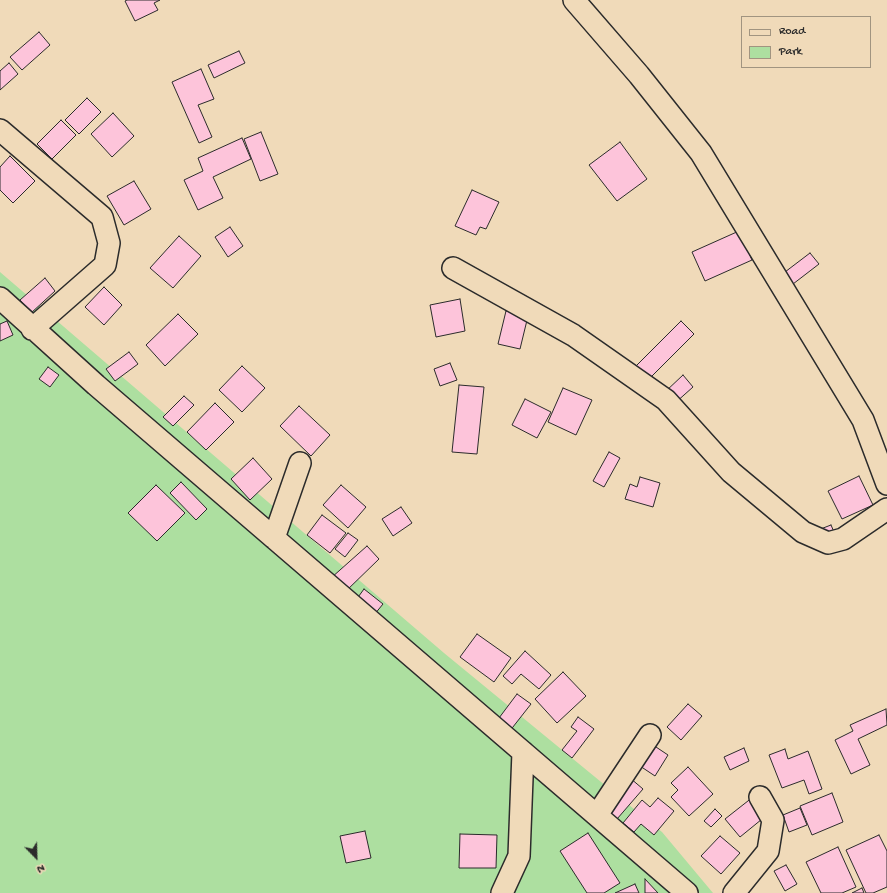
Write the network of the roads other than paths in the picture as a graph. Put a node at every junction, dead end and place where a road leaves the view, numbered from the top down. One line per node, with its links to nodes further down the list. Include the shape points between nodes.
1 (574, 0): 7 (street, via 640,75 701,153 863,420)
2 (0, 130): 5 (street, via 102,217 109,243 105,264)
3 (452, 268): 8 (street, via 573,335 666,400 732,472 803,532 828,543 843,539)
4 (0, 298): 5 (street)
5 (32, 329): 9 (street)
6 (300, 463): 9 (street)
7 (887, 484)
8 (887, 509)
9 (274, 538): 11 (street)
10 (650, 735): 13 (street)
11 (524, 752): 13 (street); 14 (street, via 519,856)
12 (760, 797): 16 (street, via 773,820 768,851)
13 (597, 815): 15 (street)
14 (502, 893)
15 (687, 893)
16 (734, 893)

